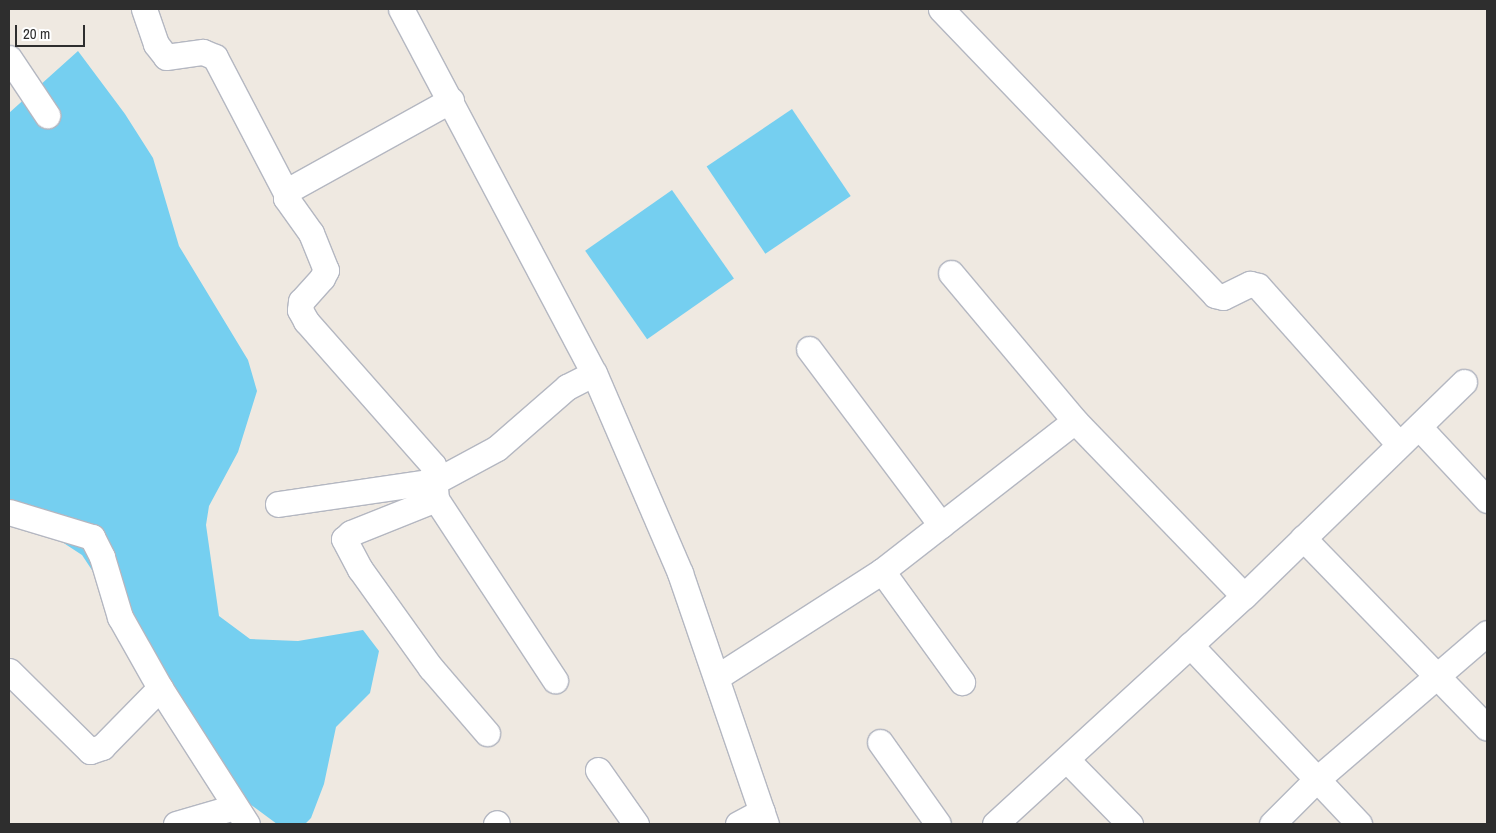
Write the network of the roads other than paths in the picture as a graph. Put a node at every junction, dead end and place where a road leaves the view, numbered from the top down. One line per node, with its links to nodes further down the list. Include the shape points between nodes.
1 (144, 9): 7 (street, via 156,44 166,57 203,52 213,54)
2 (400, 9): 5 (street)
3 (941, 9): 14 (street, via 1215,294 1223,297 1250,284 1258,286)
4 (9, 58): 6 (street)
5 (451, 100): 7 (street); 10 (street)
6 (47, 115)
7 (286, 194): 15 (street, via 311,233 326,270 301,301 301,313 432,463)
8 (951, 273): 12 (street)
9 (809, 349): 19 (street)
10 (594, 373): 15 (street, via 567,387 496,448); 26 (street, via 680,573)
11 (1464, 382): 13 (street)
12 (1075, 421): 19 (street); 22 (street)
13 (1419, 427): 14 (street); 16 (street)
14 (1399, 444): 20 (street)
15 (436, 490): 17 (street); 28 (street); 32 (street, via 344,539 360,570 431,668)
16 (1487, 500)
17 (278, 504)
18 (9, 512): 30 (street, via 92,536 102,557 120,617)
19 (941, 525): 21 (street)
20 (1303, 538): 22 (street); 27 (street)
21 (882, 571): 26 (street); 29 (street)
22 (1244, 596): 24 (street)
23 (1487, 633): 27 (street)
24 (1190, 645): 34 (street); 36 (street)
25 (9, 671): 30 (street, via 90,751 102,747)
26 (717, 677): 38 (street)
27 (1438, 677): 31 (street); 36 (street)
28 (555, 680)
29 (962, 682)
30 (160, 688): 37 (street)
31 (1487, 728)
32 (487, 732)
33 (880, 742): 42 (street)
34 (1067, 760): 43 (street); 44 (street)
35 (598, 770): 40 (street)
36 (1316, 780): 45 (street); 46 (street)
37 (240, 816): 39 (street)
38 (764, 818): 41 (street)
39 (176, 824)
40 (636, 824)
41 (738, 824)
42 (938, 824)
43 (994, 824)
44 (1130, 824)
45 (1272, 824)
46 (1359, 824)

